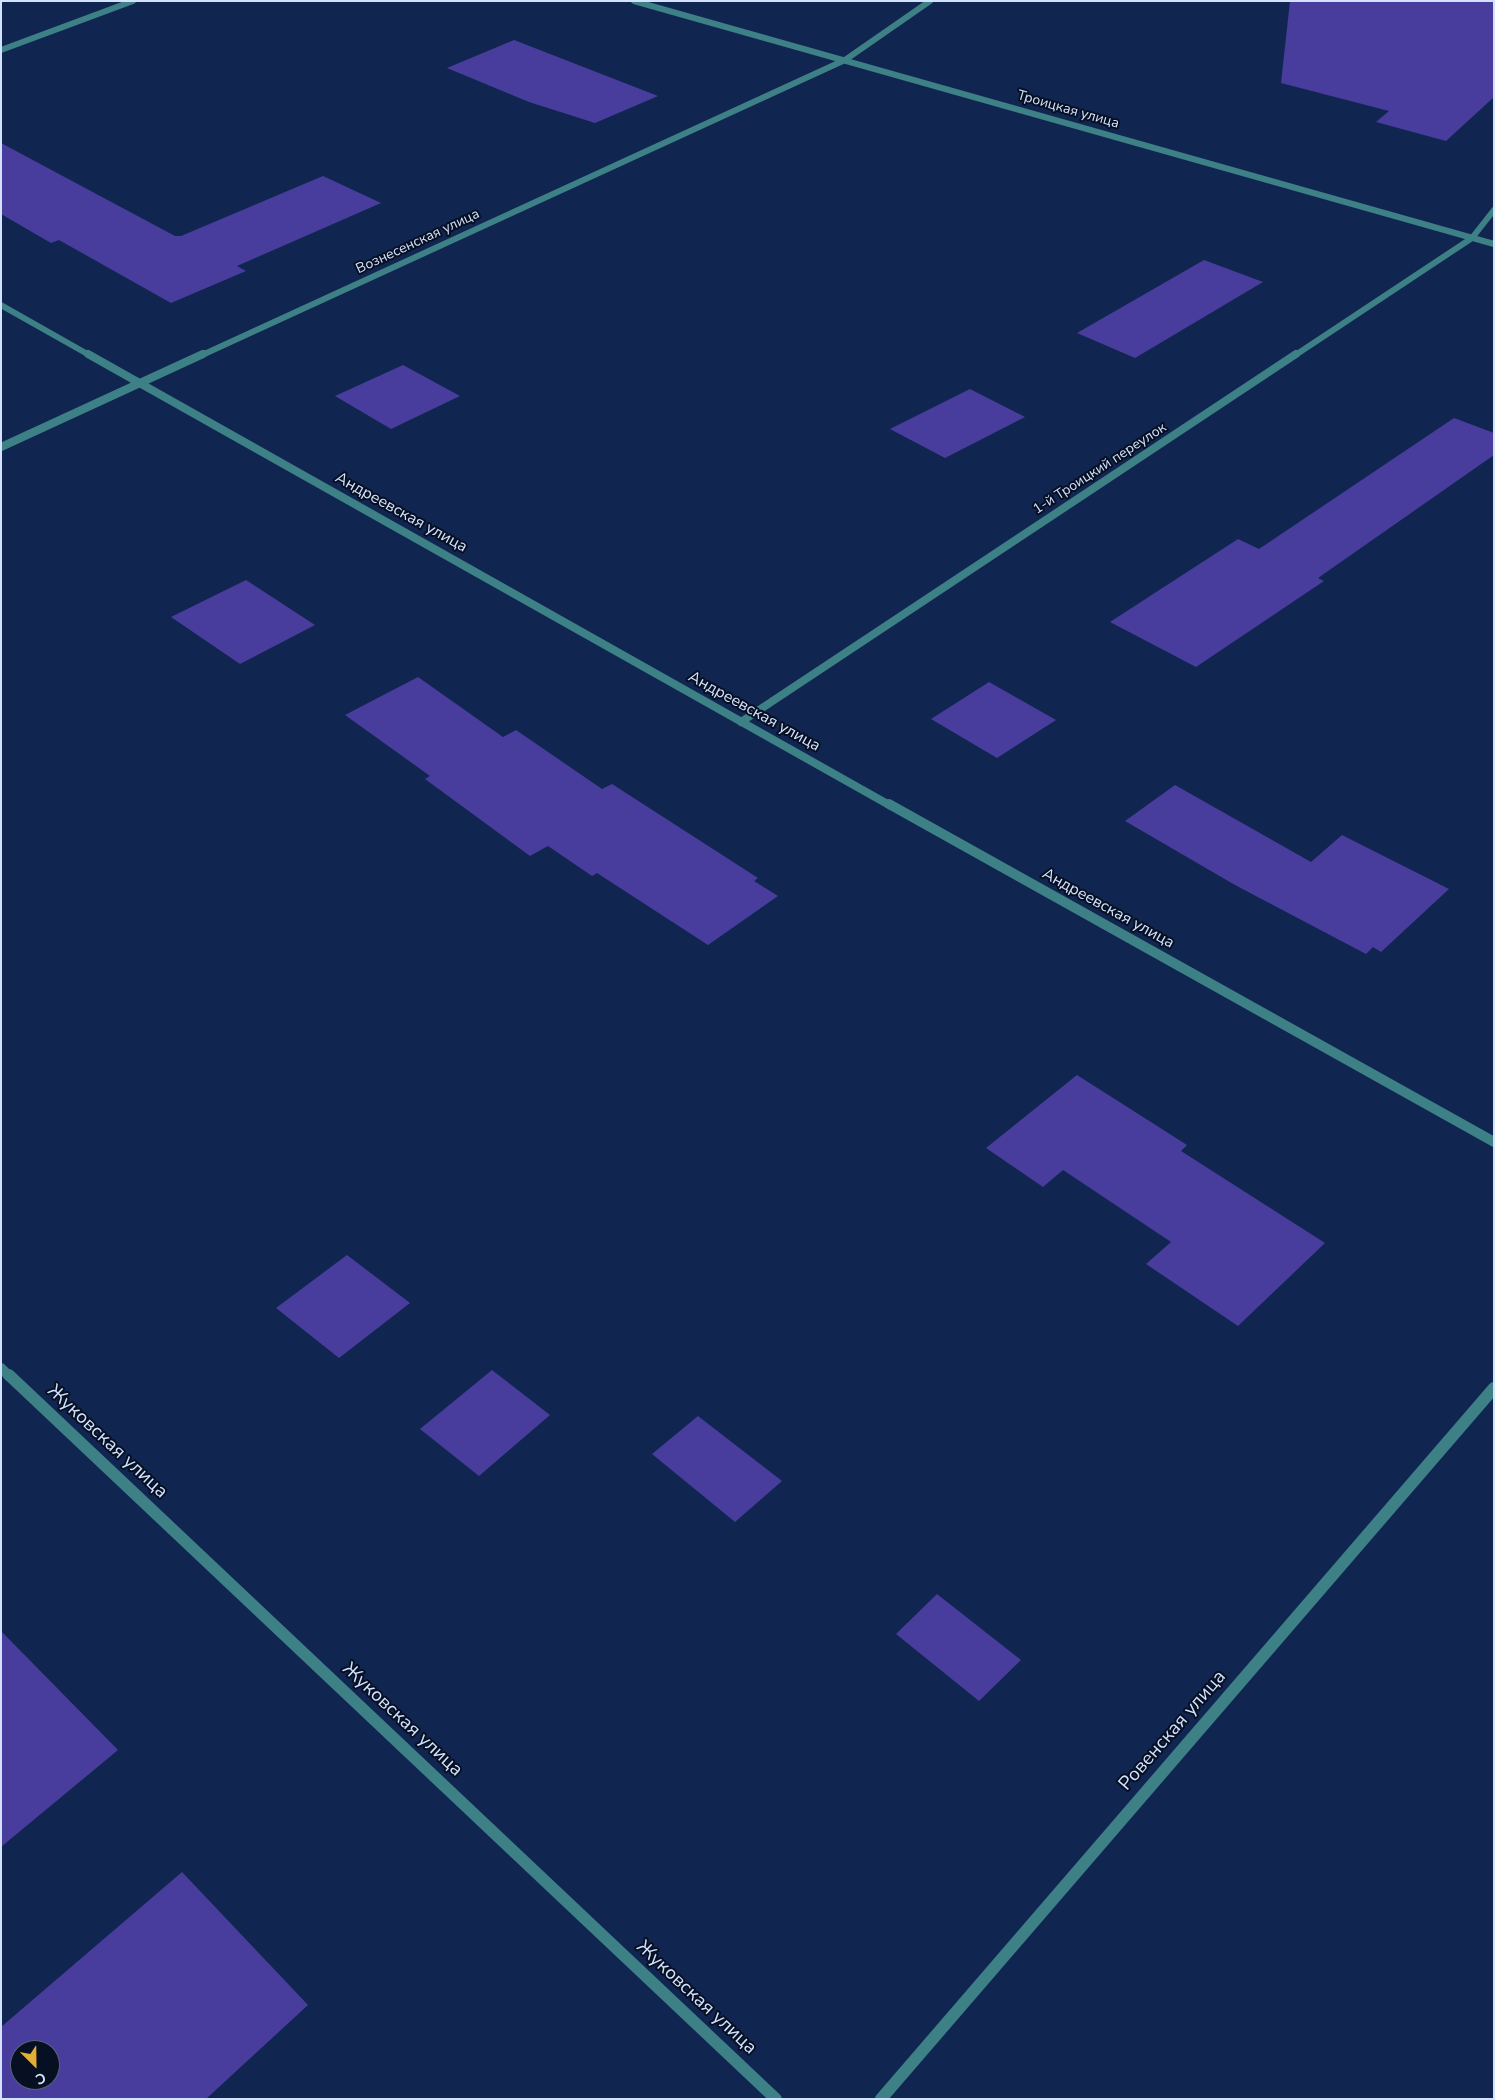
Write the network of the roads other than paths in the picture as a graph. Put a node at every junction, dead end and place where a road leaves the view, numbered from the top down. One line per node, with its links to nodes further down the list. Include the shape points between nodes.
1 (133, 1): 4 (street)
2 (634, 1): 5 (street, Троицкая улица)
3 (930, 1): 5 (street, Вознесенская улица)
4 (1, 50)
5 (845, 60): 7 (street, Троицкая улица); 10 (street, Вознесенская улица)
6 (1494, 210): 7 (street, 1-й Троицкий переулок)
7 (1472, 238): 8 (street, Троицкая улица); 12 (street, 1-й Троицкий переулок)
8 (1494, 244)
9 (1, 305): 10 (street, Андреевская улица)
10 (141, 383): 11 (street, Вознесенская улица); 12 (street, Андреевская улица)
11 (1, 447)
12 (741, 722): 13 (street, Андреевская улица)
13 (1494, 1142)
14 (1, 1368): 16 (street, Жуковская улица)
15 (1494, 1388): 17 (street, Ровенская улица)
16 (776, 2099)
17 (881, 2099)

